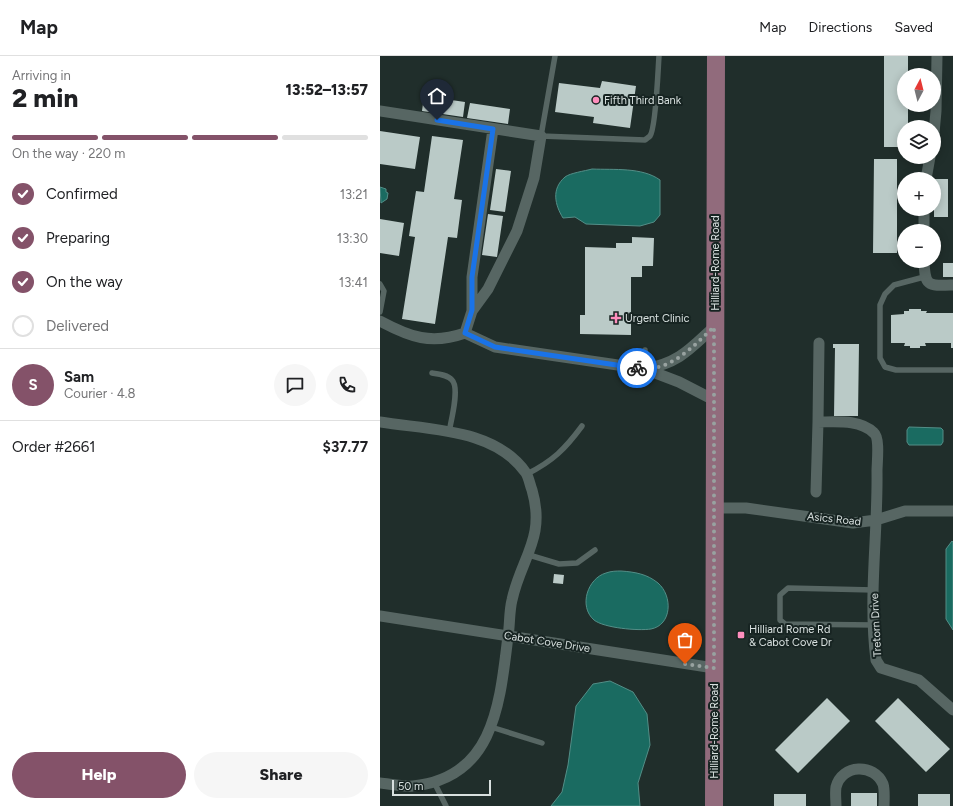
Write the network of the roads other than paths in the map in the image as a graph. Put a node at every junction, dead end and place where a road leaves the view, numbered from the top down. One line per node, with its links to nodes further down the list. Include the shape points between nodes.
1 (555, 56): 8 (lane)
2 (659, 56): 8 (lane, via 650,137 645,140)
3 (716, 56): 16 (main road, Hilliard-Rome Road)
4 (937, 56): 6 (street)
5 (380, 111): 7 (street)
6 (935, 120)
7 (493, 129): 8 (street); 13 (street, via 472,277)
8 (541, 136): 13 (street, via 534,178 517,231 488,289)
9 (924, 268): 10 (street)
10 (924, 277): 12 (street, via 932,285); 21 (lane, via 894,285 885,294 880,305 880,358 886,367 896,370)
11 (380, 284): 14 (lane, via 384,291)
12 (953, 286)
13 (472, 310): 17 (street)
14 (380, 312)
15 (380, 321): 17 (street, via 406,334 436,340)
16 (714, 327): 20 (street, via 677,359 664,366); 23 (main road, Hilliard-Rome Road)
17 (465, 333): 20 (street, via 495,347)
18 (819, 343): 25 (street)
19 (645, 350): 20 (lane)
20 (645, 369): 23 (street, via 680,382)
21 (953, 370)
22 (432, 373): 27 (lane, via 445,376 455,384)
23 (714, 400): 30 (main road, Hilliard-Rome Road)
24 (380, 422): 27 (street)
25 (818, 422): 29 (street); 32 (street, Tretorn Drive, via 856,424 874,433 877,438)
26 (582, 426): 28 (lane, via 567,447 547,464)
27 (449, 432): 28 (street, via 463,433 487,441 509,455)
28 (527, 474): 34 (street, via 534,499 537,527)
29 (816, 492)
30 (715, 508): 32 (street, Asics Road, via 746,508 853,523); 39 (main road, Hilliard-Rome Road)
31 (953, 511): 32 (street, Asics Road, via 906,511)
32 (876, 520): 35 (street, Tretorn Drive)
33 (595, 550): 34 (lane, via 577,563 559,564)
34 (529, 555): 38 (street, via 519,575 512,602)
35 (874, 590): 37 (street, Tretorn Drive); 37 (lane, via 788,588 780,595 780,620 785,624)
36 (380, 616): 38 (street, Cabot Cove Drive)
37 (874, 625): 40 (street, Tretorn Drive, via 876,660 881,668 919,680)
38 (508, 636): 39 (street, Cabot Cove Drive); 41 (street, via 495,719)
39 (714, 668): 46 (main road, Hilliard-Rome Road)
40 (953, 710)
41 (491, 727): 42 (lane); 43 (street, via 484,744 469,761 455,774)
42 (542, 744)
43 (434, 782): 44 (street, via 412,786); 45 (lane)
44 (380, 783)
45 (446, 806)
46 (714, 806)
47 (836, 806): 48 (street, via 836,787 842,776 853,769 866,769 877,775 884,786)
48 (884, 806)

